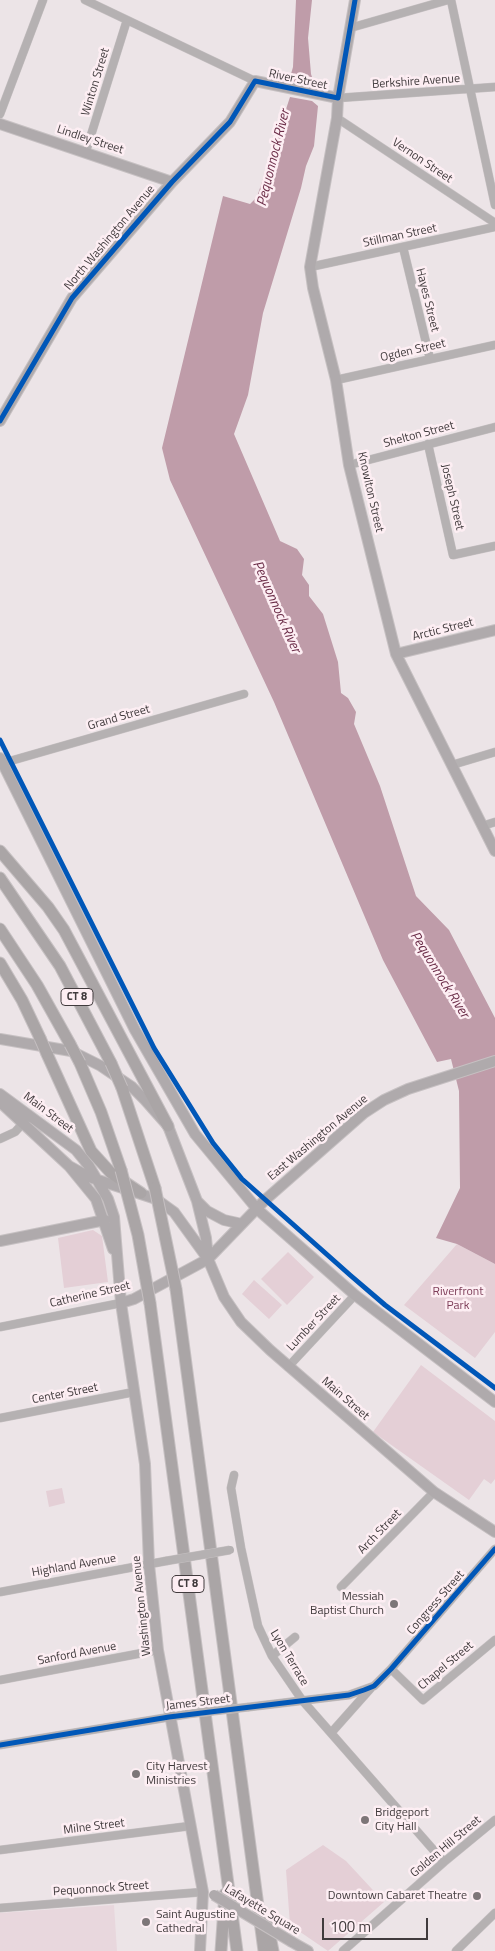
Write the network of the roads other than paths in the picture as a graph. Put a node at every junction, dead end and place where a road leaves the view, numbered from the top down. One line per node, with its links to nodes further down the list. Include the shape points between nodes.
1 (43, 0): 11 (street)
2 (85, 0): 5 (street, River Street)
3 (355, 0): 6 (main road, Knowlton Street)
4 (450, 0): 6 (street); 9 (street)
5 (127, 20): 7 (street, River Street); 14 (street, Winton Street)
6 (350, 28): 10 (main road, Knowlton Street)
7 (259, 82): 10 (main road, River Street); 15 (main road, North Washington Avenue, via 230,122)
8 (495, 88): 9 (street, Berkshire Avenue)
9 (472, 90): 10 (street, Berkshire Avenue); 16 (street)
10 (333, 98): 12 (main road, Knowlton Street)
11 (0, 114)
12 (337, 118): 17 (street, Vernon Street); 19 (main road, Knowlton Street)
13 (0, 124): 14 (main road, Lindley Street)
14 (86, 151): 15 (main road, Lindley Street)
15 (172, 182): 23 (main road, North Washington Avenue, via 72,298)
16 (495, 205)
17 (495, 225): 18 (street, Stillman Street)
18 (403, 247): 19 (street, Stillman Street); 21 (street, Hayes Street)
19 (310, 267): 22 (main road, Knowlton Street)
20 (495, 345): 21 (street, Ogden Street)
21 (430, 359): 22 (street, Ogden Street)
22 (336, 380): 26 (main road, Knowlton Street)
23 (0, 421)
24 (495, 427): 25 (street, Shelton Street)
25 (428, 444): 26 (street, Shelton Street); 27 (street, Joseph Street, via 453,555)
26 (349, 465): 29 (main road, Knowlton Street)
27 (495, 546)
28 (495, 630): 29 (main road, Arctic Street)
29 (396, 654): 33 (main road, Knowlton Street)
30 (244, 694): 32 (street, Grand Street)
31 (495, 752): 33 (street)
32 (1, 762): 53 (main road, via 135,1030 170,1092 195,1134)
33 (452, 765): 35 (main road, Knowlton Street)
34 (495, 822): 35 (street)
35 (482, 826): 37 (main road, Knowlton Street)
36 (0, 851): 47 (highway, via 44,901 64,930)
37 (495, 851)
38 (0, 878): 86 (highway, CT 8, bridge, via 54,955 111,1063 155,1188 176,1289)
39 (0, 929): 89 (highway, CT 8, bridge, via 37,985 80,1063 121,1170 138,1236 150,1303)
40 (0, 963): 51 (highway, bridge, via 22,1000 91,1151 110,1173)
41 (0, 1039): 47 (main road, Main Street, via 71,1051 101,1066 132,1087)
42 (495, 1061): 53 (main road, East Washington Avenue, via 384,1100 364,1113)
43 (0, 1094): 45 (main road, Main Street)
44 (0, 1102): 46 (main road, Main Street)
45 (31, 1115): 46 (street); 50 (main road, Main Street, via 76,1150)
46 (22, 1125): 48 (street); 49 (main road, Main Street)
47 (168, 1126): 52 (main road, Main Street)
48 (0, 1139)
49 (69, 1166): 50 (main road, Main Street); 54 (main road, Main Street)
50 (96, 1178): 51 (main road, Main Street); 54 (main road, Main Street, via 108,1199)
51 (140, 1193): 57 (main road, Main Street, via 156,1198 174,1212)
52 (197, 1201): 55 (main road, via 224,1220); 57 (main road, Main Street)
53 (257, 1209): 55 (main road, East Washington Avenue); 58 (main road)
54 (109, 1219): 56 (main road); 59 (main road, Washington Avenue)
55 (242, 1224): 57 (main road, East Washington Avenue)
56 (0, 1242)
57 (208, 1258): 59 (main road, Catherine Street); 61 (main road, Main Street, via 224,1297 241,1322)
58 (356, 1295): 61 (street, Lumber Street); 63 (main road)
59 (121, 1303): 60 (street, Catherine Street); 62 (main road, Washington Avenue)
60 (0, 1327)
61 (288, 1367): 66 (main road, Main Street)
62 (134, 1392): 64 (street, Center Street); 70 (main road, Washington Avenue, via 144,1464)
63 (495, 1402)
64 (0, 1418)
65 (234, 1475): 68 (street, Lyon Terrace, via 231,1488)
66 (434, 1492): 67 (main road, Main Street); 71 (street, Arch Street)
67 (495, 1532)
68 (241, 1548): 70 (street, Highland Avenue, bridge); 76 (street, Lyon Terrace, via 258,1626)
69 (495, 1549): 77 (street, Congress Street)
70 (149, 1564): 72 (street, Highland Avenue); 75 (main road, Washington Avenue)
71 (341, 1588)
72 (0, 1592)
73 (294, 1637): 76 (street)
74 (495, 1640): 77 (street, Chapel Street, via 423,1700)
75 (158, 1650): 78 (street, Sanford Avenue); 81 (main road, Washington Avenue)
76 (272, 1656): 80 (street, Lyon Terrace)
77 (391, 1669): 79 (street, James Street)
78 (0, 1680)
79 (374, 1686): 80 (street, James Street, via 349,1695); 82 (street)
80 (302, 1700): 81 (street, James Street, bridge); 82 (street, Lyon Terrace)
81 (169, 1716): 83 (street, James Street); 85 (main road, Washington Avenue)
82 (331, 1733): 88 (street, Lyon Terrace)
83 (0, 1745)
84 (495, 1820): 88 (street, Golden Hill Street)
85 (190, 1826): 87 (street, Milne Street); 90 (main road, Washington Avenue)
86 (249, 1828): 96 (highway, CT 8); 97 (highway)
87 (0, 1850)
88 (444, 1862): 99 (street, Golden Hill Street)
89 (226, 1865): 94 (highway); 95 (highway, CT 8)
90 (203, 1892): 91 (street, Pequonnock Street); 93 (main road, Washington Avenue); 98 (main road, Lafayette Square, bridge, via 214,1895)
91 (0, 1908)
92 (495, 1913): 100 (street)
93 (200, 1951)
94 (221, 1951)
95 (237, 1951)
96 (264, 1951)
97 (273, 1951)
98 (308, 1951)
99 (344, 1951)
100 (456, 1951)

